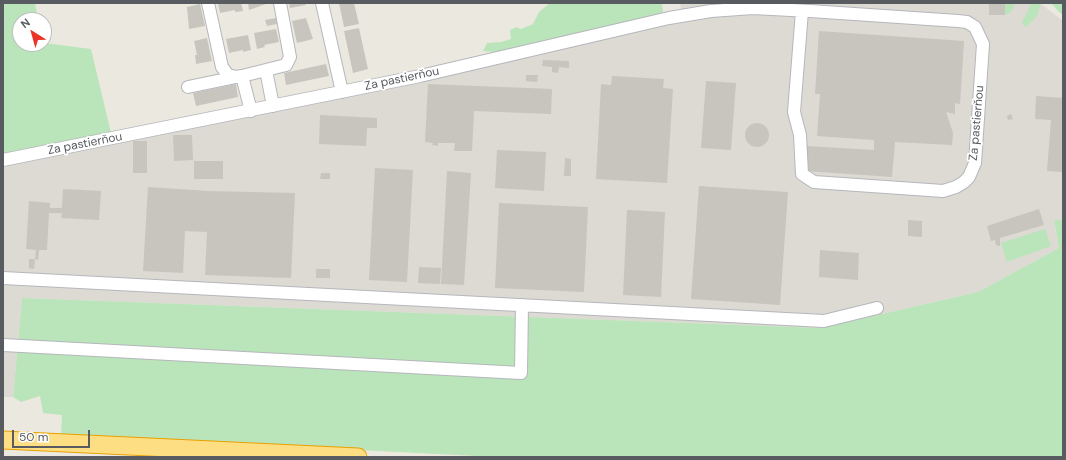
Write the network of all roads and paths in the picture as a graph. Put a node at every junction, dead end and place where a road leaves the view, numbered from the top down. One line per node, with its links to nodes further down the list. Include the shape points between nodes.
1 (208, 3): 6 (street, via 222,67 228,75)
2 (280, 3): 5 (street, via 290,57 286,65)
3 (322, 3): 8 (street)
4 (802, 11): 4 (street, Za pastierňou, via 794,112 800,136 802,174 814,182 943,191 964,182 975,163 983,44 975,27 967,22 958,21); 8 (street, Za pastierňou, via 742,8 694,13)
5 (266, 70): 6 (street); 9 (street)
6 (239, 76): 7 (street); 10 (street)
7 (188, 87)
8 (342, 92): 9 (street, Za pastierňou)
9 (273, 106): 10 (street, Za pastierňou)
10 (250, 111): 11 (street, Za pastierňou)
11 (3, 160)
12 (3, 278): 13 (street)
13 (522, 305): 14 (street, via 824,321); 15 (street, via 521,373)
14 (878, 308)
15 (3, 345)
16 (3, 440): 17 (highway)
17 (358, 457)

